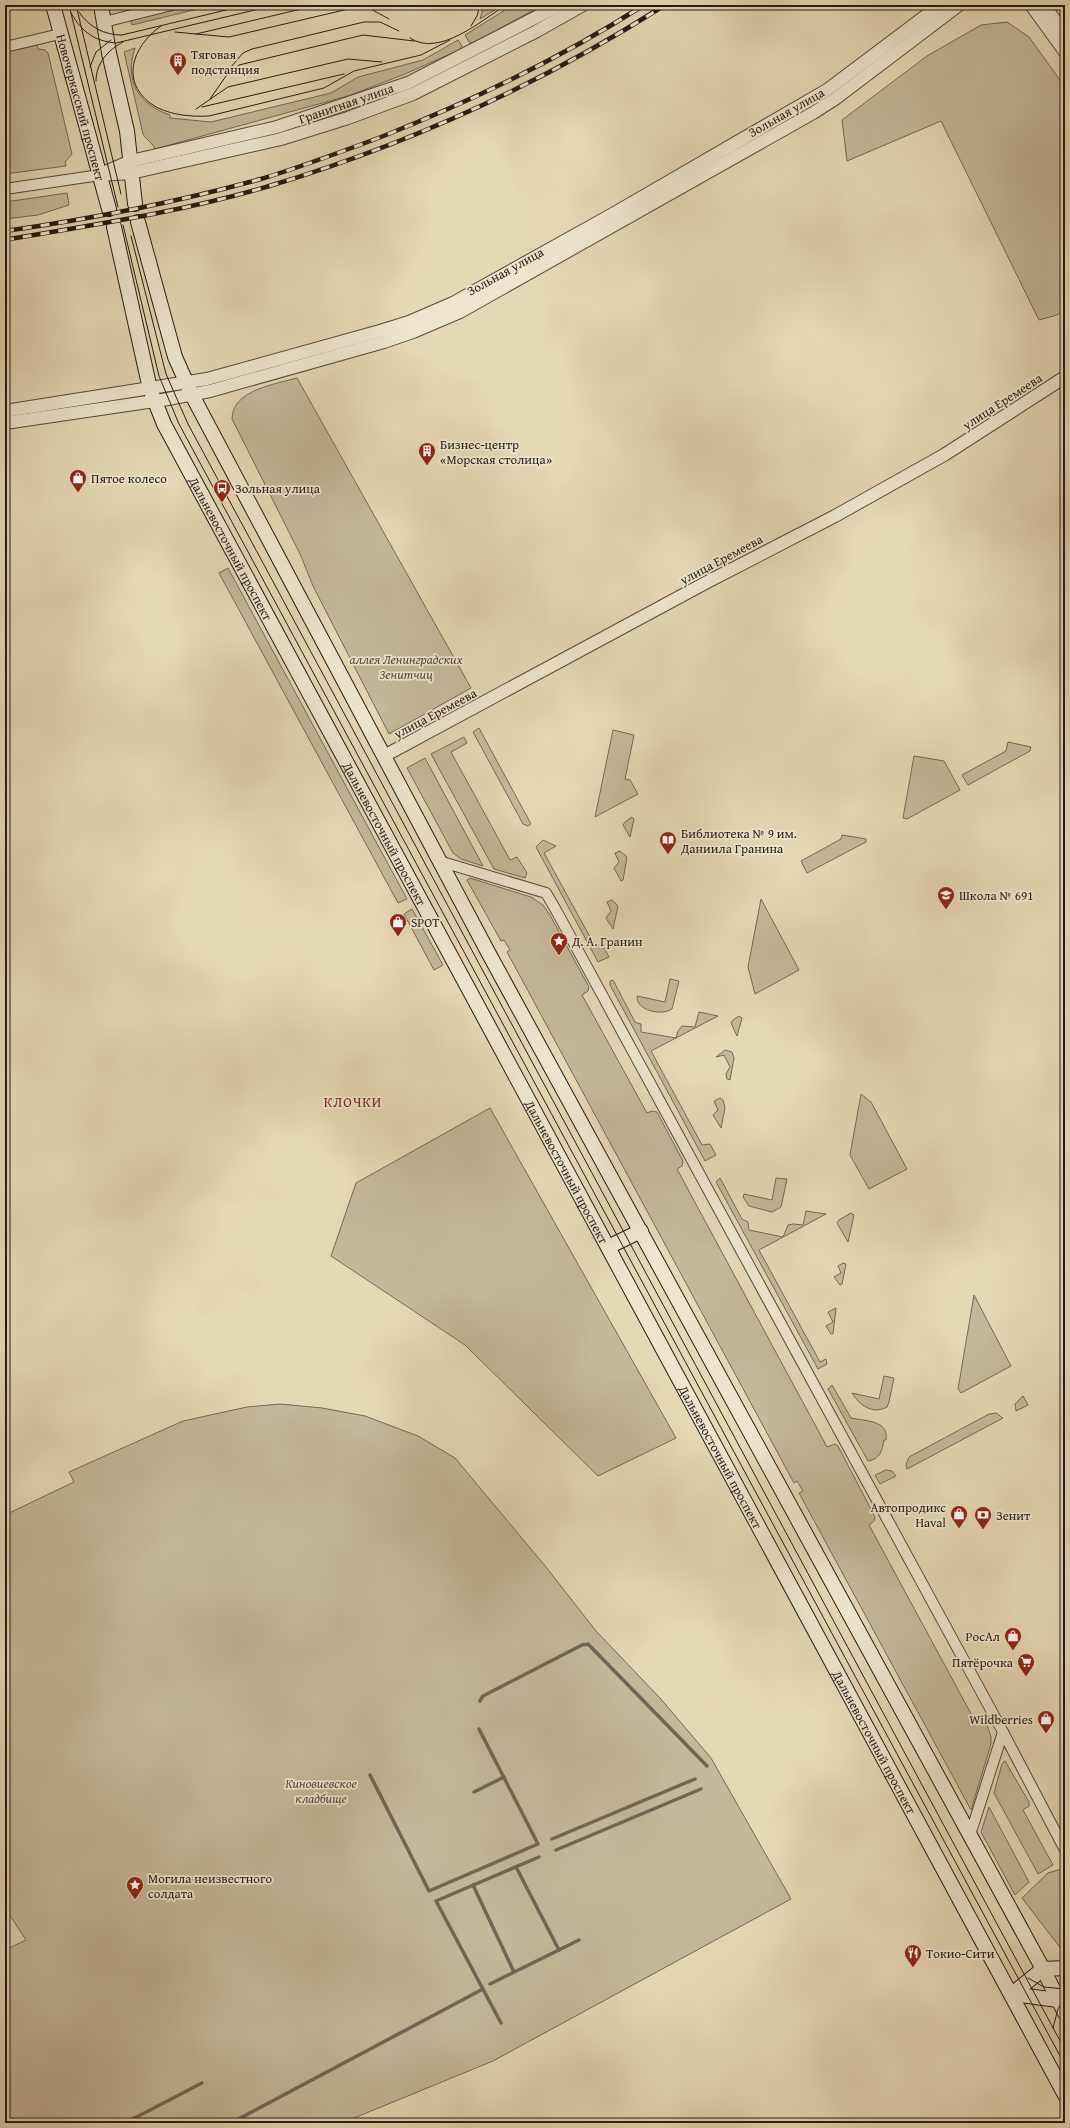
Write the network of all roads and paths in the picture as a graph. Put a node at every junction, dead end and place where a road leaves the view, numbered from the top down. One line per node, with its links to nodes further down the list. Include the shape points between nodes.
1 (53, 5): 11 (main road, Новочеркасский проспект)
2 (100, 5): 10 (main road)
3 (172, 5): 10 (street)
4 (560, 5): 15 (street, Гранитная улица, via 408,83 277,127)
5 (583, 5): 15 (street, Гранитная улица, via 413,94 348,118 281,139)
6 (940, 5): 23 (street, Зольная улица, via 827,90 453,303 409,322)
7 (959, 5): 23 (street, Зольная улица, via 813,114 460,312 384,342)
8 (1031, 5): 14 (street)
9 (1044, 5): 12 (street)
10 (104, 22): 15 (main road, via 127,131)
11 (60, 34): 13 (street); 16 (main road, Новочеркасский проспект)
12 (1065, 34)
13 (5, 47)
14 (1065, 52)
15 (131, 167): 16 (street, Гранитная улица); 18 (main road)
16 (100, 175): 17 (street, Гранитная улица); 19 (main road, Новочеркасский проспект)
17 (5, 189)
18 (135, 204)
19 (109, 209)
20 (138, 224): 23 (main road, via 175,357)
21 (114, 229): 24 (main road, Дальневосточный проспект)
22 (1065, 377): 27 (street, улица Еремеева, via 955,448 835,516)
23 (189, 389): 24 (street, Зольная улица); 27 (main road)
24 (151, 395): 25 (street, Зольная улица); 26 (street, Зольная улица); 30 (main road, Дальневосточный проспект, via 164,424)
25 (5, 411)
26 (5, 423)
27 (384, 756): 28 (main road)
28 (439, 861): 29 (main road); 31 (street, via 546,893)
29 (641, 1231): 30 (main road); 32 (main road)
30 (608, 1247): 36 (main road, Дальневосточный проспект)
31 (1003, 1732): 32 (street); 33 (street)
32 (970, 1835): 35 (main road)
33 (1065, 1850)
34 (1065, 1968): 35 (main road)
35 (1043, 1969): 36 (main road); 37 (main road)
36 (1012, 1994): 37 (main road); 38 (main road, Дальневосточный проспект)
37 (1063, 2005)
38 (1065, 2095)

